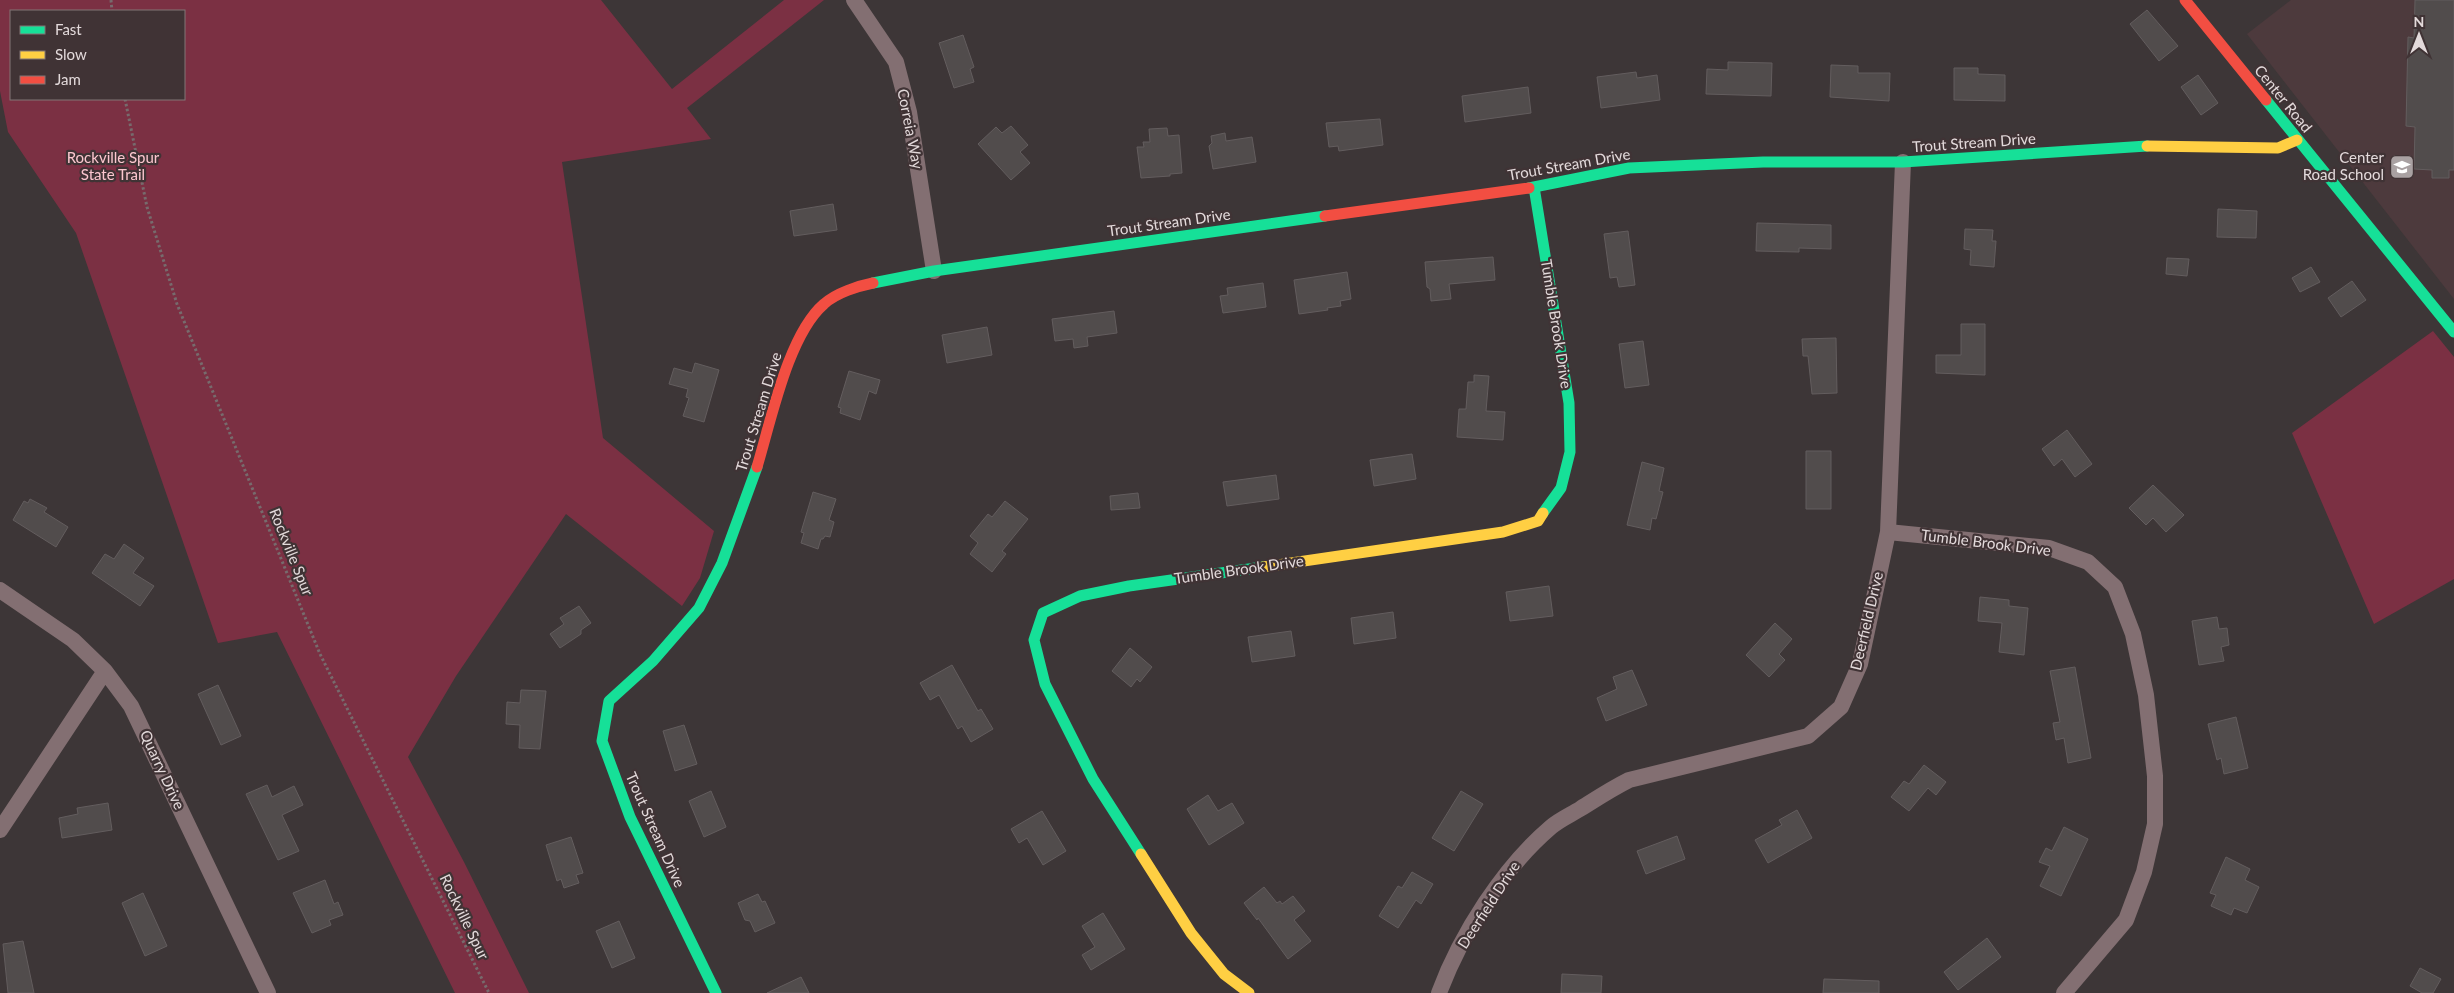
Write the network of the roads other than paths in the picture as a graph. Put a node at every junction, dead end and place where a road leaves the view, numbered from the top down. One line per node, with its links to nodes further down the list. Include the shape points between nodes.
1 (854, 0): 6 (street, Correia Way, via 896,62 909,112)
2 (2185, 0): 3 (street, Center Road)
3 (2297, 140): 4 (street, Trout Stream Drive, via 2278,148 2145,146); 7 (street, Center Road)
4 (1903, 162): 5 (street, Trout Stream Drive, via 1763,162 1629,168); 8 (street, Deerfield Drive)
5 (1534, 187): 6 (street, Trout Stream Drive); 14 (street, Tumble Brook Drive, via 1569,403 1570,452 1561,488 1538,521 1504,532 1128,586 1080,596 1043,613 1034,640 1045,684 1093,779 1191,933 1224,974)
6 (934, 271): 13 (street, Trout Stream Drive, via 859,286 824,303 803,330 788,364 753,482 722,562 699,608 653,661 609,701 602,741 630,817)
7 (2454, 332)
8 (1888, 532): 15 (street, Deerfield Drive, via 1860,664 1841,707 1808,736 1629,780 1602,793 1552,826 1524,851 1499,884 1465,939); 16 (street, Tumble Brook Drive, via 2049,548 2088,562 2115,586 2133,634 2146,695 2155,776 2156,824 2144,872 2126,920)
9 (0, 590): 10 (street, Quarry Drive, via 73,640)
10 (105, 671): 11 (street); 12 (street, Quarry Drive, via 131,706)
11 (0, 830)
12 (268, 993)
13 (716, 993)
14 (1249, 993)
15 (1439, 993)
16 (2064, 993)

